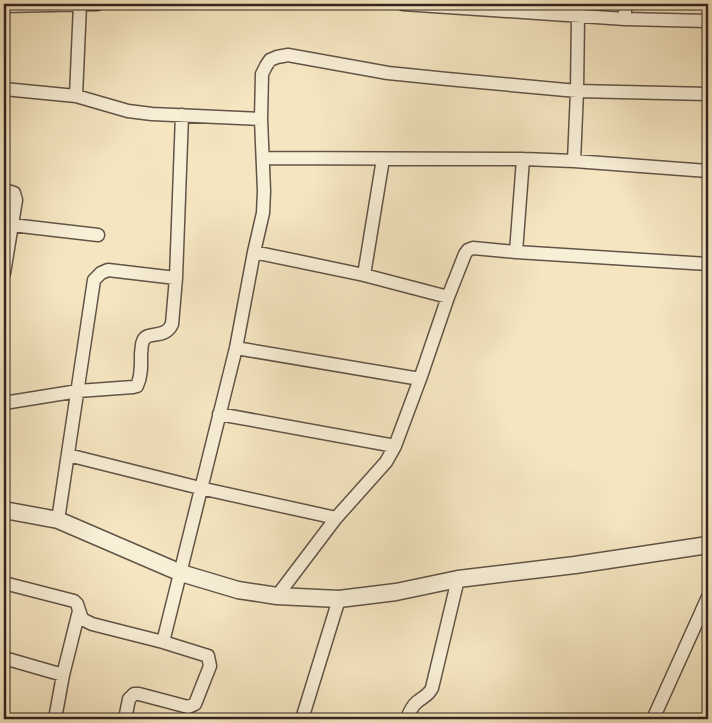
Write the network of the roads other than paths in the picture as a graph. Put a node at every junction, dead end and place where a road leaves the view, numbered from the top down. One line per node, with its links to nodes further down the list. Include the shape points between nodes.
1 (47, 4): 2 (street); 6 (street)
2 (80, 4): 3 (street); 13 (street)
3 (97, 4)
4 (412, 4): 7 (street)
5 (625, 4): 8 (street)
6 (4, 6)
7 (578, 16): 8 (street); 11 (street)
8 (625, 19): 9 (street)
9 (708, 21)
10 (4, 89): 13 (street)
11 (577, 91): 12 (street); 15 (street, via 388,73 288,55 270,60 262,74); 19 (street)
12 (708, 94)
13 (76, 96): 14 (street, via 128,111)
14 (182, 115): 15 (street); 29 (street)
15 (261, 119): 16 (street)
16 (263, 158): 17 (street); 24 (street, via 263,213)
17 (383, 159): 18 (street); 28 (street)
18 (523, 160): 19 (street); 25 (street)
19 (574, 161): 20 (street)
20 (708, 171)
21 (4, 190): 22 (street, via 16,196)
22 (12, 225): 23 (street); 27 (street)
23 (98, 235)
24 (254, 252): 28 (street); 31 (street)
25 (516, 252): 26 (street); 30 (street, via 468,250)
26 (708, 264)
27 (4, 273)
28 (364, 275): 30 (street)
29 (176, 278): 33 (street, via 170,330 143,339 137,386); 33 (street, via 113,270 97,276)
30 (448, 297): 32 (street)
31 (236, 348): 32 (street); 35 (street)
32 (420, 379): 36 (street)
33 (78, 392): 34 (street); 37 (street)
34 (4, 403)
35 (220, 414): 36 (street); 38 (street)
36 (395, 446): 40 (street, via 386,462)
37 (68, 455): 38 (street); 41 (street)
38 (200, 488): 40 (street); 43 (street)
39 (4, 510): 41 (street)
40 (336, 518): 46 (street)
41 (58, 520): 43 (street)
42 (708, 545): 44 (street)
43 (181, 572): 46 (street, via 238,590); 50 (street)
44 (458, 580): 48 (street); 56 (street, via 430,694 417,702)
45 (4, 583): 49 (street, via 71,599)
46 (277, 596): 48 (street)
47 (708, 596): 57 (street)
48 (339, 599): 55 (street)
49 (79, 611): 50 (street, via 82,619 92,624); 52 (street)
50 (163, 642): 54 (street, via 208,656 210,666 195,704 188,707 134,694 129,699)
51 (4, 658): 52 (street)
52 (63, 675): 53 (street)
53 (55, 719)
54 (125, 719)
55 (302, 719)
56 (407, 719)
57 (652, 719)

